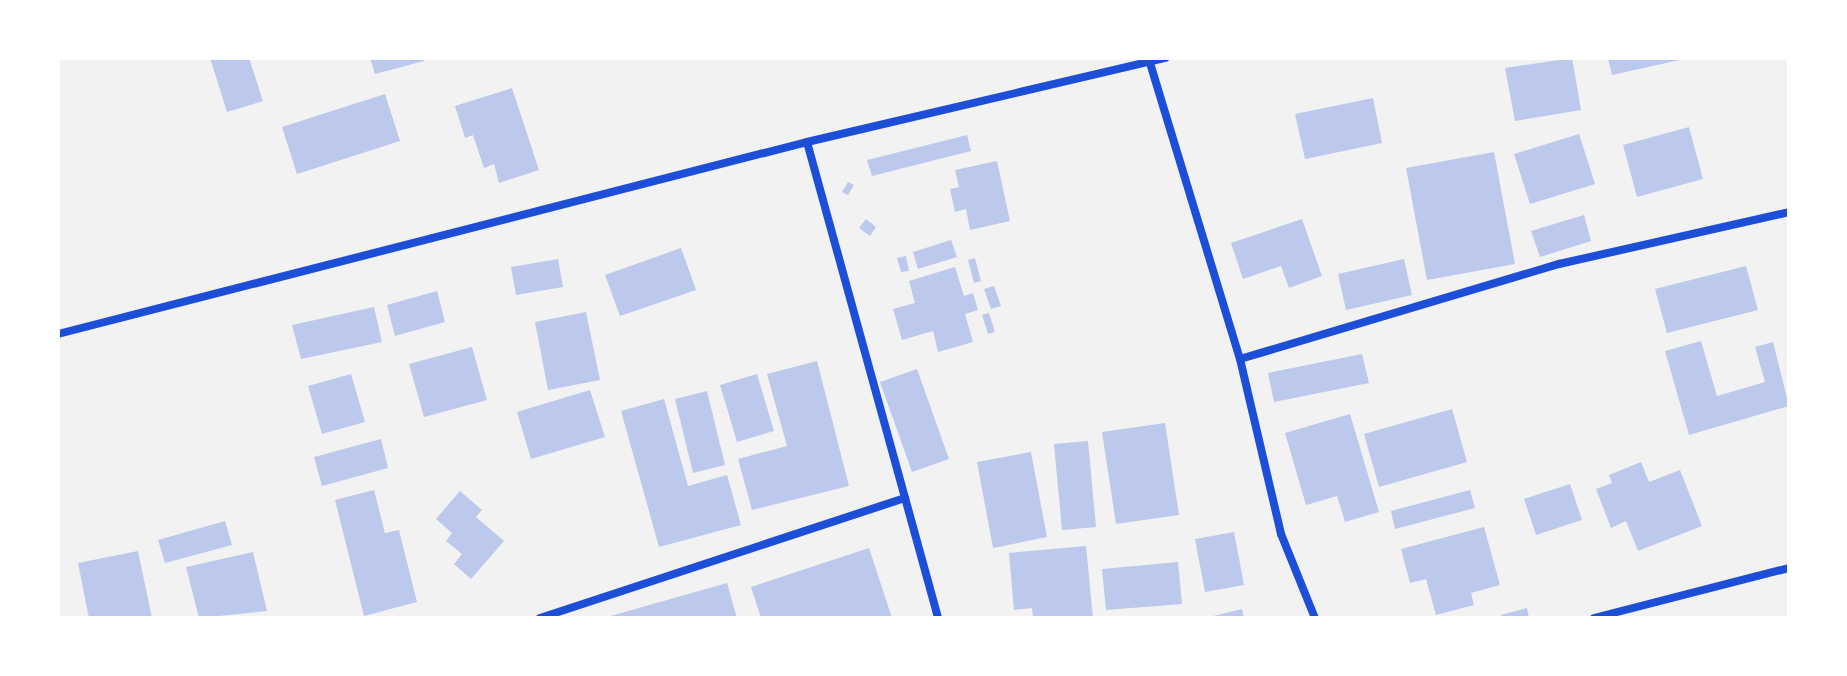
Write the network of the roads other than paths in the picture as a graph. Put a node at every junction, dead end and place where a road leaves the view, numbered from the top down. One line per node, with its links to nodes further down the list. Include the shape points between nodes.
1 (1165, 58): 2 (street)
2 (1150, 63): 3 (street); 6 (street)
3 (807, 142): 5 (street); 7 (street)
4 (1789, 212): 6 (street, via 1559,264)
5 (58, 334)
6 (1240, 359): 11 (street, via 1281,534)
7 (905, 498): 9 (street); 10 (street)
8 (1789, 568): 12 (street)
9 (540, 618)
10 (938, 618)
11 (1315, 618)
12 (1594, 618)

